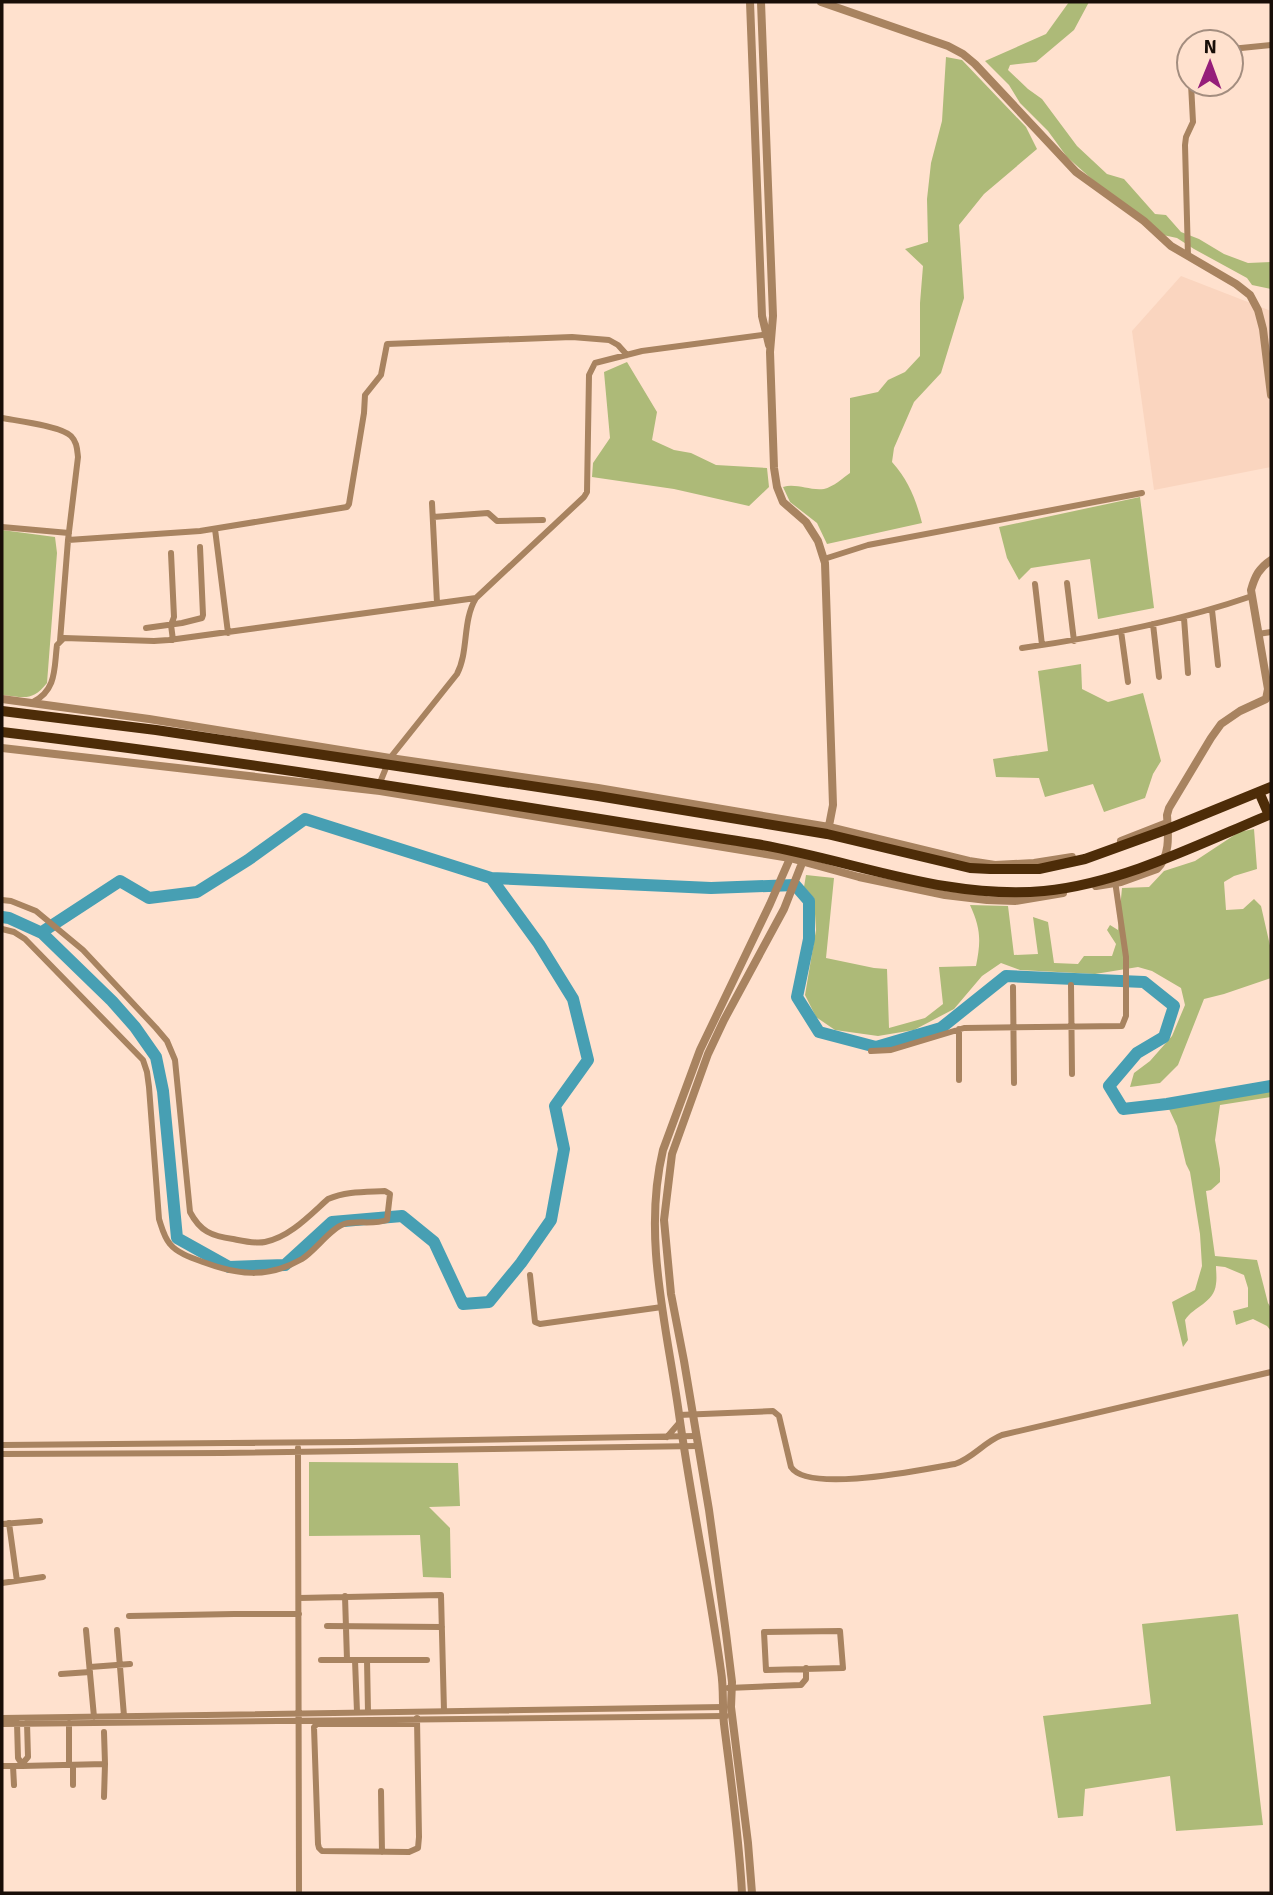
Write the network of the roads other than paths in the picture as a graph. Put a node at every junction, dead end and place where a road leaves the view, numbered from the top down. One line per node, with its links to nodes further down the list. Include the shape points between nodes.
1 (750, 2): 8 (street, via 762,316)
2 (761, 2): 8 (street, via 774,316)
3 (821, 2): 7 (street, via 963,54 1076,172)
4 (1271, 45): 5 (street)
5 (1245, 48)
6 (1192, 98): 7 (street, via 1193,122 1185,145)
7 (1188, 256): 10 (street, via 1250,295 1263,329)
8 (769, 334): 9 (street); 21 (street, via 777,487 783,502 806,522)
9 (627, 355): 17 (street, via 609,340 572,337 387,344 381,375 365,395 347,507); 26 (street, via 595,363 589,375 588,486 584,498)
10 (1271, 395)
11 (2, 418): 18 (street, via 62,430 77,445)
12 (1142, 493): 21 (street, via 868,545)
13 (432, 503): 14 (street)
14 (433, 517): 15 (street, via 488,513 497,521); 27 (street)
15 (543, 520)
16 (2, 527): 18 (street)
17 (215, 529): 18 (street); 36 (street)
18 (69, 536): 40 (street)
19 (200, 547): 31 (street, via 204,615)
20 (171, 553): 30 (street)
21 (824, 559): 65 (street, via 833,805)
22 (1271, 561): 25 (street, via 1255,576)
23 (1067, 583): 41 (street)
24 (1035, 584): 42 (street)
25 (1252, 596): 28 (street); 37 (street)
26 (476, 598): 27 (street); 58 (street, via 457,674)
27 (437, 603): 36 (street)
28 (1212, 610): 29 (street); 44 (street)
29 (1184, 618): 32 (street); 45 (street)
30 (173, 621): 31 (street); 33 (street); 39 (street)
31 (182, 623): 38 (street)
32 (1153, 624): 34 (street); 46 (street)
33 (146, 628)
34 (1121, 631): 41 (street); 47 (street)
35 (1271, 632): 37 (street)
36 (228, 633): 38 (street)
37 (1258, 634): 49 (street)
38 (184, 638): 39 (street)
39 (173, 640): 40 (street)
40 (60, 641): 50 (street, via 50,689)
41 (1073, 641): 42 (street)
42 (1042, 645): 43 (street)
43 (1022, 648)
44 (1217, 665)
45 (1188, 673)
46 (1159, 677)
47 (1128, 681)
48 (2, 699): 50 (street)
49 (1269, 699): 64 (street, via 1221,724 1174,799)
50 (33, 702): 52 (street)
51 (2, 710): 53 (highway)
52 (149, 719): 53 (highway); 55 (street)
53 (156, 730): 56 (highway)
54 (2, 732): 59 (highway)
55 (260, 737): 56 (highway); 58 (street)
56 (272, 747): 58 (highway)
57 (2, 748): 59 (street)
58 (388, 762): 61 (street); 65 (highway)
59 (281, 775): 61 (highway)
60 (1271, 787): 62 (highway)
61 (378, 788): 67 (highway)
62 (1259, 792): 63 (highway); 64 (highway)
63 (1270, 814): 66 (highway)
64 (1168, 826): 65 (highway, via 1085,859 1039,869 970,868); 66 (street)
65 (828, 830)
66 (1166, 857): 69 (highway)
67 (790, 858): 68 (highway); 81 (street, via 700,1050 663,1150)
68 (804, 858): 69 (highway, via 989,892 1044,891); 82 (street, via 784,909 708,1054 672,1154)
69 (1115, 879): 75 (street, via 1126,957 1126,1016 1122,1026)
70 (2, 900): 71 (street, via 36,911 61,931 167,1041 175,1060 190,1212 202,1230 224,1238 265,1242 288,1233 328,1199 385,1191 390,1194 387,1220 341,1225 308,1255 272,1271 243,1273 219,1268 170,1245 159,1219 143,1060 25,939)
71 (2, 929)
72 (1071, 985): 75 (street)
73 (1013, 987): 74 (street)
74 (1013, 1027): 75 (street); 76 (street); 80 (street)
75 (1071, 1027): 78 (street)
76 (959, 1029): 77 (street, via 891,1050); 79 (street)
77 (871, 1051)
78 (1072, 1073)
79 (959, 1080)
80 (1014, 1083)
81 (654, 1220): 82 (street); 84 (street)
82 (664, 1220): 86 (street, via 671,1294)
83 (530, 1275): 84 (street, via 536,1322 540,1324)
84 (662, 1307): 87 (street)
85 (1271, 1372): 86 (street, via 1002,1435 955,1464 853,1480 796,1474 779,1416 773,1411)
86 (692, 1414): 87 (street); 88 (street)
87 (680, 1419): 89 (street); 90 (street)
88 (696, 1436): 90 (street); 93 (street)
89 (667, 1437): 90 (street); 91 (street)
90 (682, 1437): 94 (street)
91 (298, 1443): 92 (street); 95 (street)
92 (2, 1445)
93 (698, 1446): 94 (street); 120 (street, via 726,1633)
94 (684, 1447): 95 (street); 120 (street)
95 (298, 1451): 96 (street); 103 (street)
96 (2, 1454)
97 (40, 1521): 98 (street)
98 (6, 1523): 100 (street)
99 (43, 1577): 100 (street)
100 (17, 1581): 101 (street)
101 (2, 1583)
102 (345, 1596): 103 (street); 107 (street); 108 (street, via 441,1595)
103 (299, 1598): 104 (street)
104 (299, 1614): 105 (street); 127 (street)
105 (129, 1616)
106 (327, 1626): 107 (street)
107 (346, 1626): 108 (street); 112 (street)
108 (442, 1628): 121 (street)
109 (86, 1630): 118 (street)
110 (117, 1630): 116 (street)
111 (321, 1660): 112 (street)
112 (351, 1660): 113 (street); 123 (street)
113 (367, 1660): 114 (street); 124 (street)
114 (428, 1660)
115 (130, 1664): 116 (street)
116 (120, 1665): 118 (street); 125 (street)
117 (806, 1668): 117 (street, via 843,1668 840,1631 764,1632 766,1670); 120 (street, via 801,1685)
118 (90, 1669): 119 (street); 126 (street)
119 (61, 1674)
120 (727, 1688): 122 (street)
121 (444, 1711): 122 (street); 129 (street)
122 (727, 1711): 129 (street); 148 (street); 149 (street)
123 (357, 1712): 124 (street); 127 (street)
124 (368, 1712): 129 (street)
125 (124, 1716): 126 (street); 127 (street)
126 (94, 1717): 128 (street)
127 (300, 1717): 129 (street); 132 (street); 135 (street)
128 (2, 1718)
129 (417, 1718): 136 (street, via 317,1724); 146 (street, via 419,1845 412,1852)
130 (17, 1723): 131 (street); 133 (street); 138 (street)
131 (27, 1723): 132 (street); 138 (street, via 28,1757)
132 (69, 1723): 139 (street)
133 (2, 1724)
134 (104, 1732): 137 (street)
135 (300, 1754): 136 (street); 147 (street)
136 (315, 1755): 146 (street, via 319,1849)
137 (105, 1764): 139 (street); 145 (street)
138 (22, 1765): 139 (street); 141 (street)
139 (71, 1765): 143 (street)
140 (2, 1766): 141 (street)
141 (13, 1766): 142 (street)
142 (14, 1785)
143 (73, 1785)
144 (381, 1791): 146 (street)
145 (104, 1797)
146 (382, 1852)
147 (299, 1893)
148 (742, 1893)
149 (752, 1893)

